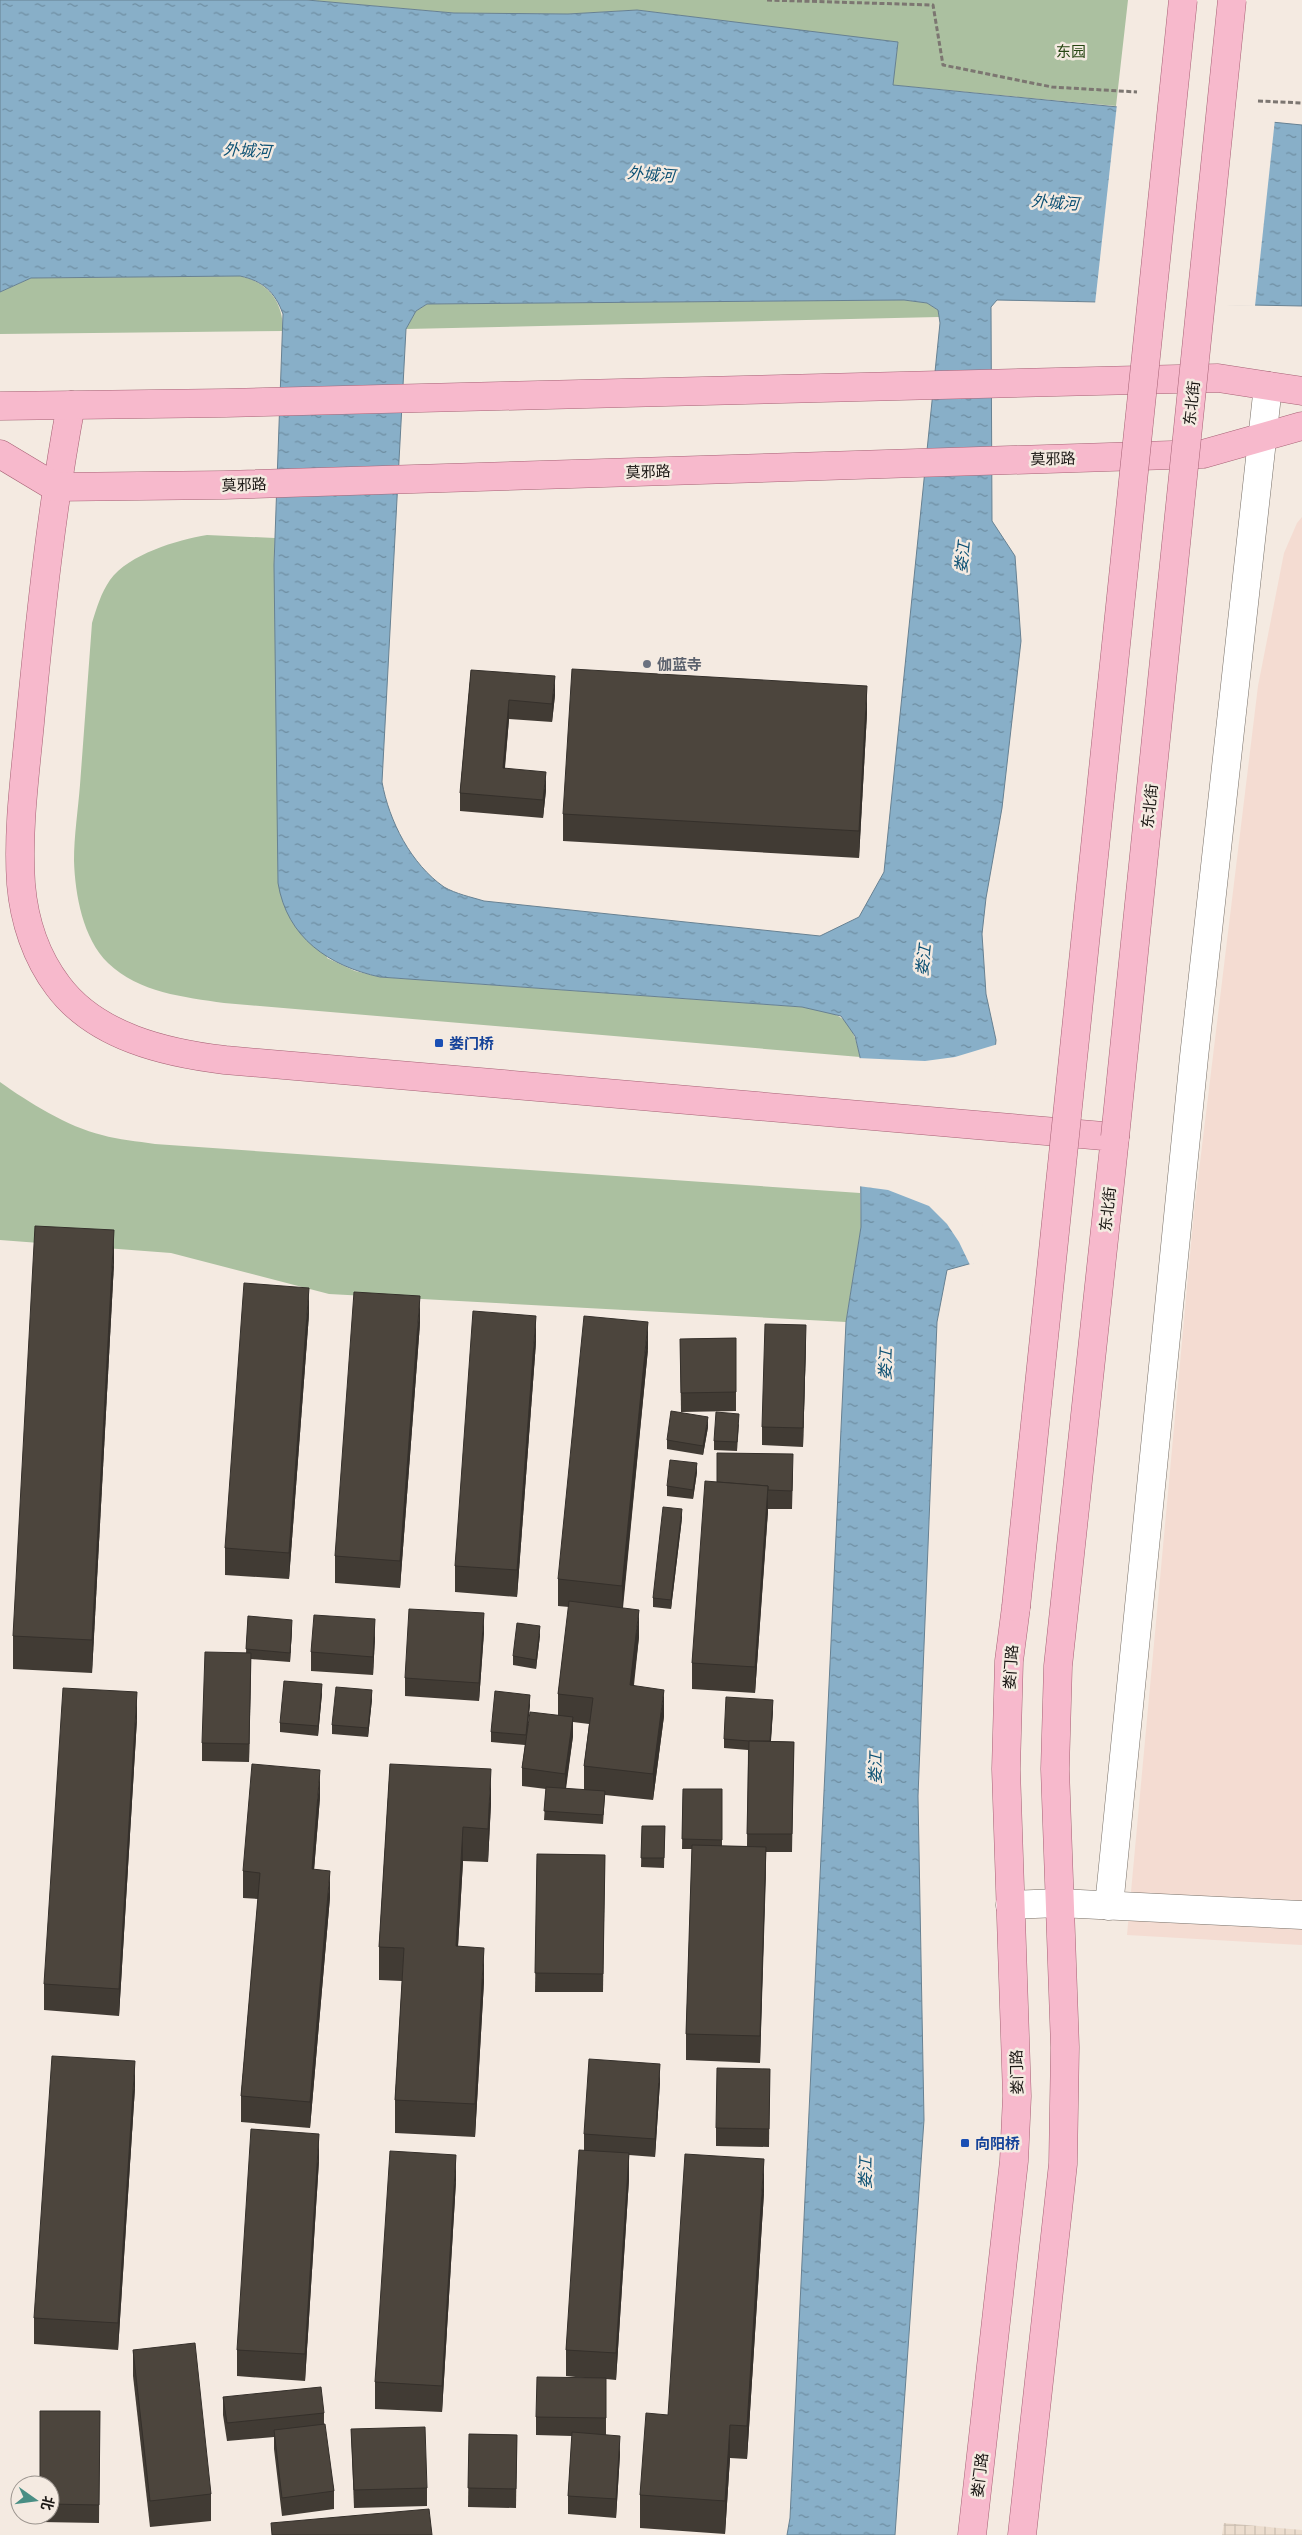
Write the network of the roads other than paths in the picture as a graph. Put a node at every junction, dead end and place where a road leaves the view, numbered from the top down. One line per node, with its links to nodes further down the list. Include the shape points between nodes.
1 (1183, 0): 11 (main road, bridge)
2 (1232, 0): 12 (main road, 东北街, bridge)
3 (1268, 386): 4 (main road); 5 (main road, via 1218,378); 8 (street)
4 (1302, 391)
5 (70, 405): 6 (main road); 10 (main road)
6 (0, 406)
7 (1302, 426): 8 (main road, 莫邪路)
8 (1262, 438): 10 (main road, 莫邪路, via 1203,454 434,479); 15 (street, via 1194,1057)
9 (0, 454): 10 (main road)
10 (55, 487): 11 (main road, via 20,827 21,886 30,930 46,969 73,1004 101,1024 146,1044 198,1057)
11 (1066, 1132): 12 (main road); 14 (main road, 娄门路, bridge, via 1009,1661 1006,1729)
12 (1115, 1137): 13 (main road, 东北街, via 1058,1666 1055,1730)
13 (1059, 1904): 14 (street); 15 (street); 18 (main road, via 1065,2076 1064,2164)
14 (1010, 1905): 17 (main road, 娄门路, via 1017,2096 1014,2162)
15 (1109, 1906): 16 (street)
16 (1302, 1915)
17 (972, 2535)
18 (1022, 2535)

